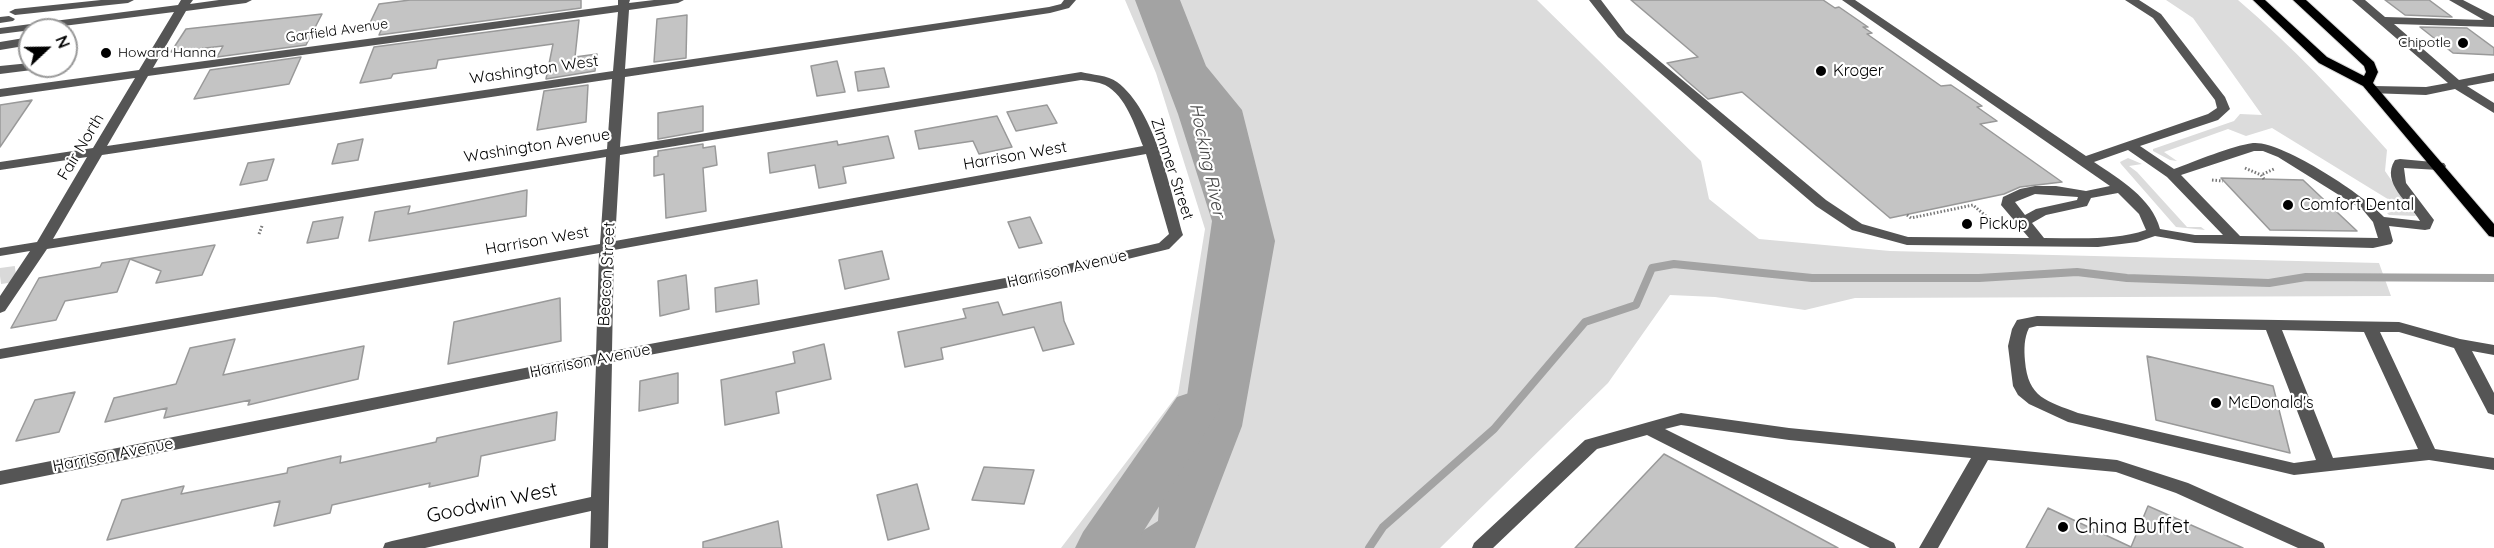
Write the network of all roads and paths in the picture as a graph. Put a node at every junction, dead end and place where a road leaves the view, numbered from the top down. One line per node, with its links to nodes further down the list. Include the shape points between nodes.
1 (25, 0): 19 (street)
2 (128, 0): 14 (street)
3 (246, 0): 15 (street)
4 (678, 0): 17 (street, Garfield Avenue)
5 (1594, 0): 54 (street, via 1637,48 1821,203 1857,226 1907,241)
6 (1848, 0): 40 (street)
7 (2132, 0): 36 (street, via 2157,16 2224,109 2213,117)
8 (2259, 0): 32 (main road, via 2323,60)
9 (2299, 0): 32 (main road, via 2370,65)
10 (2358, 0): 20 (street)
11 (2455, 0): 21 (street)
12 (2472, 0): 18 (street)
13 (1070, 1): 28 (street, Washington West, via 1050,10)
14 (77, 2): 16 (street, via 68,13); 19 (street)
15 (218, 2): 16 (street)
16 (180, 3): 22 (street); 27 (street, Fair North)
17 (625, 4): 27 (street, Garfield Avenue); 28 (street, Beacon Street)
18 (2494, 16)
19 (8, 17): 22 (street)
20 (2382, 20): 21 (street); 31 (street)
21 (2494, 22)
22 (0, 31)
23 (18, 44): 24 (street)
24 (0, 46)
25 (18, 68): 26 (street)
26 (0, 70)
27 (145, 73): 33 (street, Garfield Avenue); 38 (street, Fair North)
28 (619, 74): 38 (street, Washington West); 39 (street, Beacon Street)
29 (1081, 76): 37 (street, Zimmer Street, via 1111,83 1131,103); 39 (street, Washington Avenue)
30 (2494, 78): 31 (street)
31 (2457, 85): 32 (street, via 2412,92); 34 (street)
32 (2370, 86): 42 (main road)
33 (0, 93)
34 (2488, 99): 35 (street)
35 (2494, 109)
36 (2129, 145): 40 (street); 43 (street)
37 (1150, 148): 52 (street, Zimmer Street); 56 (street, Harrison West)
38 (99, 150): 41 (street, Washington West); 55 (street, Fair North)
39 (614, 152): 55 (street, Washington Avenue); 56 (street, Beacon Street)
40 (2084, 161): 44 (street)
41 (0, 166)
42 (2439, 166): 47 (street, via 2400,162 2397,168 2399,183 2427,220 2425,226); 50 (main road)
43 (2172, 174): 47 (street, via 2247,148 2265,147 2361,202); 53 (street)
44 (2121, 188): 45 (street); 51 (street, via 2149,218)
45 (2086, 195): 48 (street, via 2082,203 2041,212); 48 (street, via 2054,188 2014,196 2008,205)
46 (1907, 214): 49 (path, via 1911,218 1973,204)
47 (2380, 221): 53 (street, via 2386,237 2384,243)
48 (2024, 222): 54 (street)
49 (1996, 225)
50 (2492, 227)
51 (2154, 232): 53 (street); 54 (street, via 2112,242)
52 (1176, 235): 64 (street, Harrison Avenue, via 1164,246 1016,281)
53 (2236, 240)
54 (2041, 244)
55 (42, 245): 57 (street, Washington Avenue); 58 (street, Fair North)
56 (607, 246): 63 (street, Harrison West); 64 (street, Beacon Street)
57 (0, 252)
58 (0, 308)
59 (2272, 325): 60 (street); 70 (street); 70 (street, via 2037,321 2024,324 2016,334 2018,380 2035,399 2074,418 2294,469)
60 (2370, 327): 61 (street, via 2399,327); 68 (street)
61 (2460, 344): 62 (street); 65 (street)
62 (2494, 350)
63 (0, 354)
64 (603, 358): 71 (street, Harrison Avenue); 72 (street, Beacon Street)
65 (2494, 409)
66 (1648, 428): 67 (street, via 1681,418 1790,434); 75 (street, via 1591,444); 76 (street)
67 (1983, 453): 77 (street); 78 (street, via 2117,466 2182,488)
68 (2429, 454): 69 (street); 70 (street)
69 (2494, 464)
70 (2327, 465)
71 (0, 478)
72 (600, 502): 73 (street, Goodwin West); 74 (street, Beacon Street)
73 (392, 548)
74 (599, 548)
75 (1481, 548)
76 (1887, 548)
77 (1928, 548)
78 (2316, 548)

